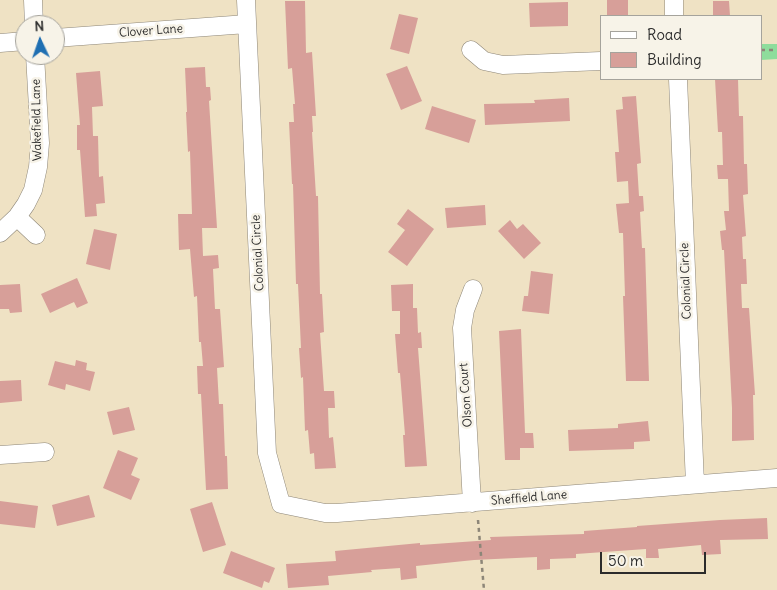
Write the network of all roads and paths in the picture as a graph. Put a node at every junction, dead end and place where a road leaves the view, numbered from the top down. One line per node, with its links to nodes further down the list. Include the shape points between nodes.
1 (33, 0): 4 (street)
2 (246, 0): 6 (street, Colonial Circle)
3 (674, 0): 5 (street)
4 (34, 15)
5 (674, 15)
6 (247, 24): 7 (street, Clover Lane); 25 (street, Colonial Circle, via 267,453)
7 (65, 37)
8 (15, 42): 9 (street)
9 (0, 43)
10 (471, 50): 13 (street, via 484,61 503,65)
11 (762, 50): 12 (path)
12 (777, 50)
13 (600, 61)
14 (36, 65): 16 (street, Wakefield Lane, via 40,143 38,167 33,190)
15 (678, 80): 23 (street, Colonial Circle)
16 (17, 217): 17 (street, Wakefield Lane); 18 (street)
17 (0, 233)
18 (36, 235)
19 (473, 289): 24 (street, Olson Court, via 462,328)
20 (45, 452): 21 (street)
21 (0, 455)
22 (777, 478): 23 (street, Sheffield Lane)
23 (695, 484): 24 (street, Sheffield Lane)
24 (472, 503): 25 (street, Sheffield Lane, via 325,513)
25 (281, 504)
26 (478, 520): 27 (path)
27 (484, 590)

